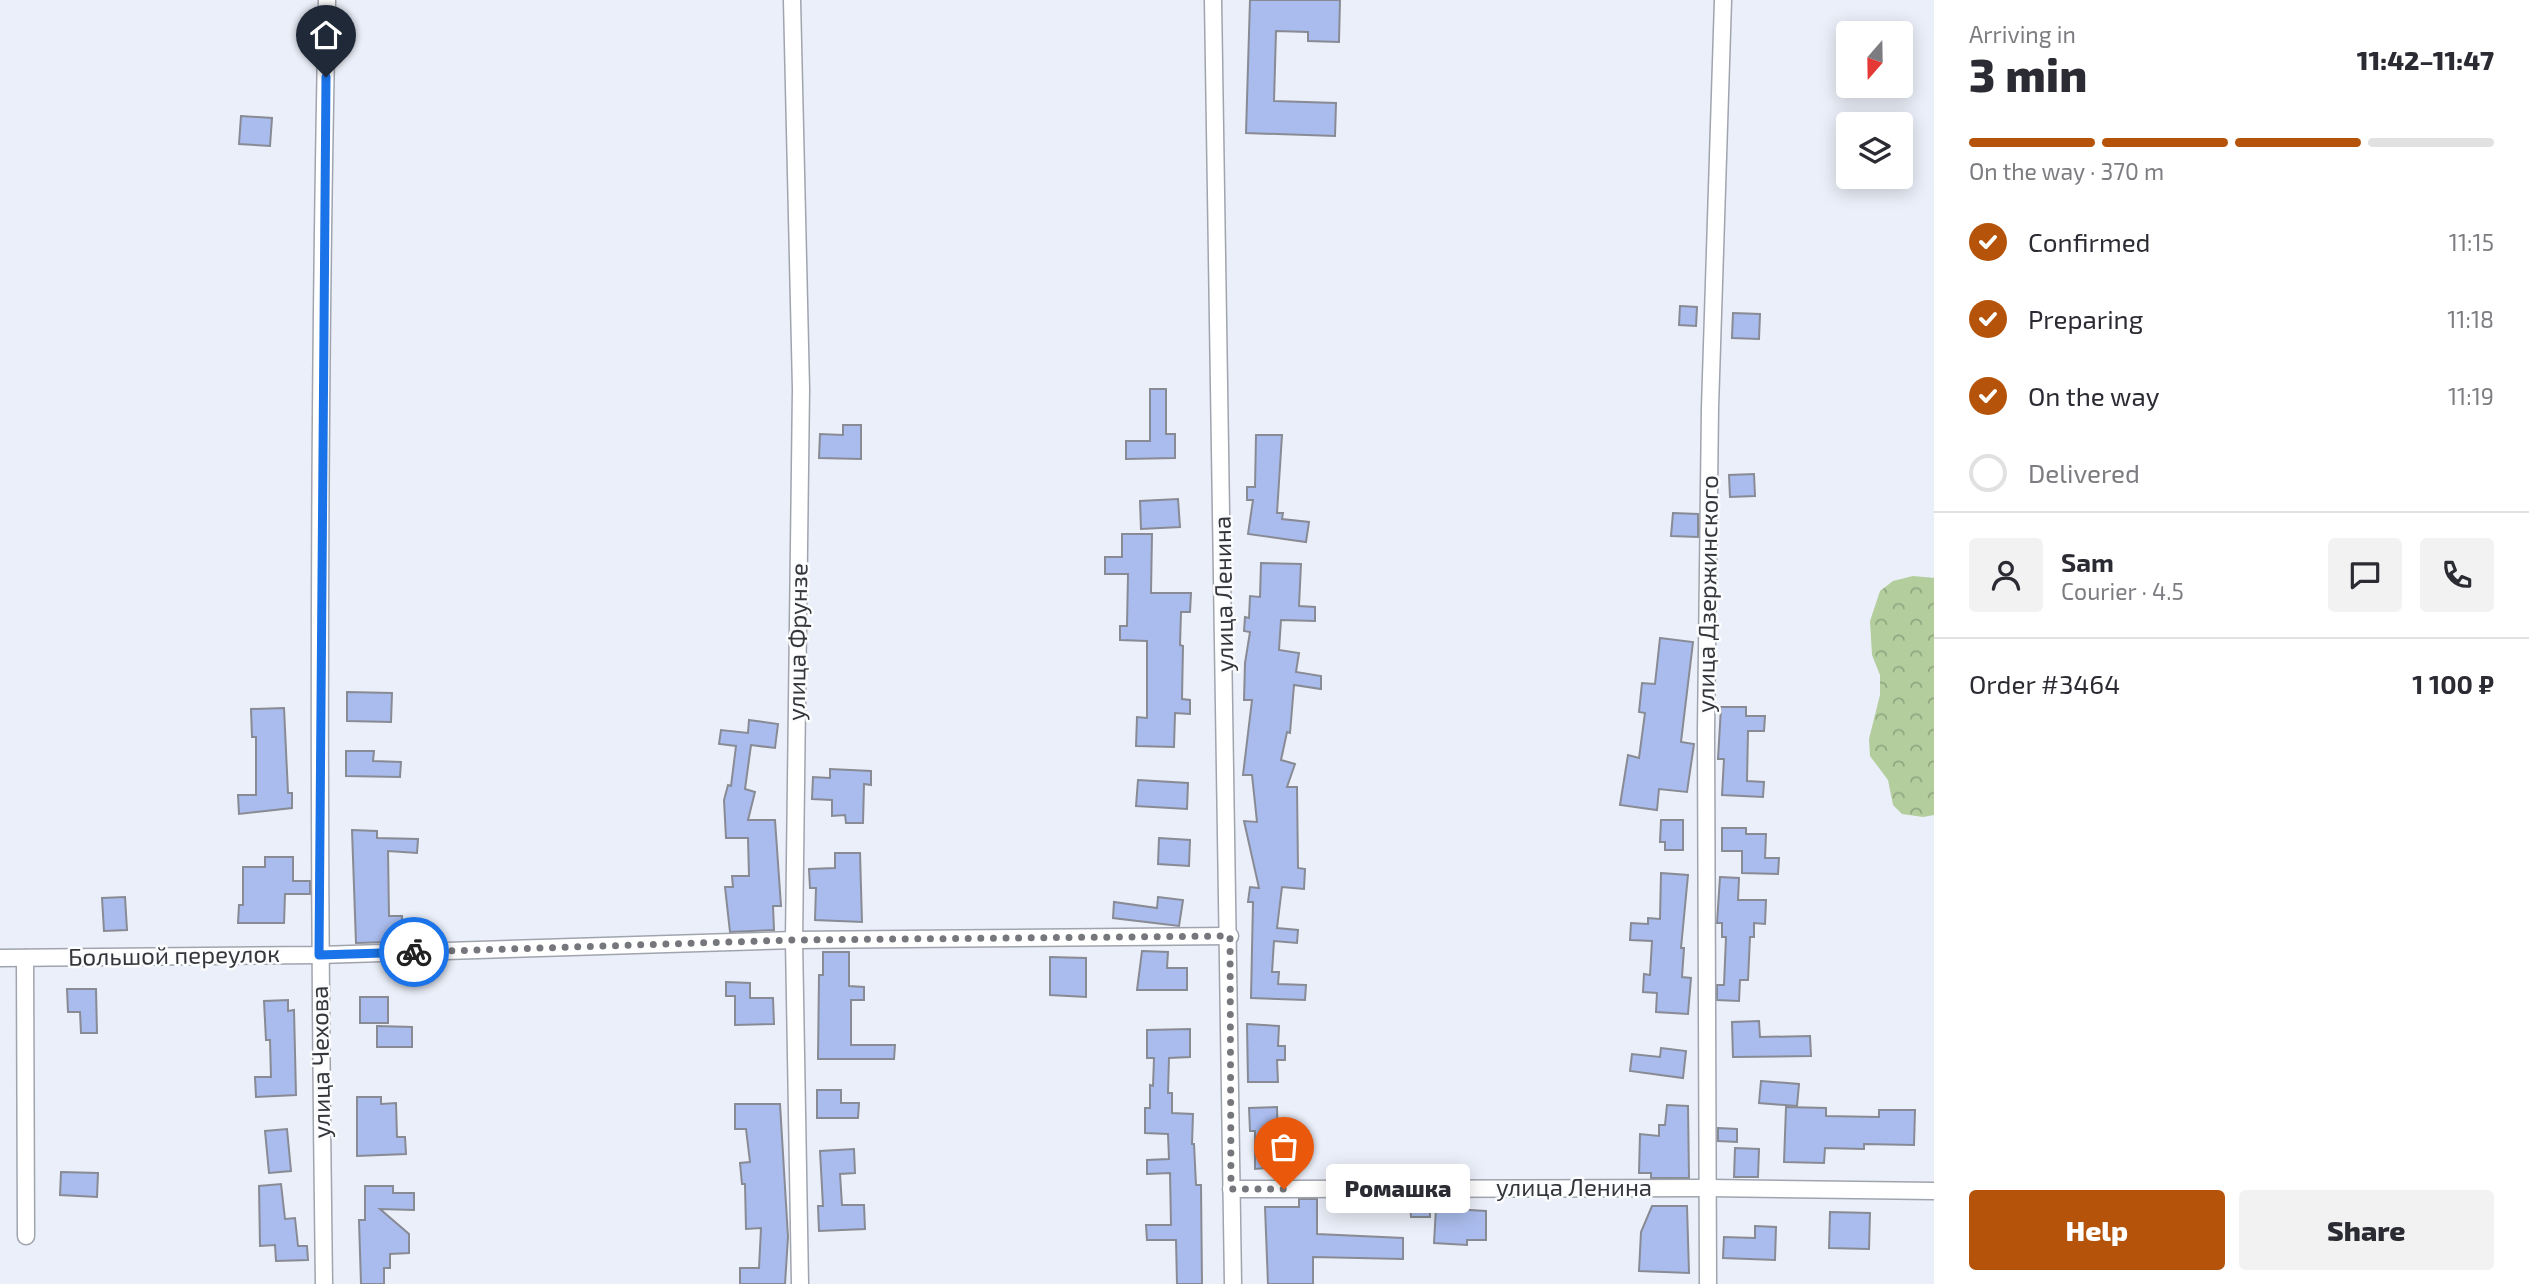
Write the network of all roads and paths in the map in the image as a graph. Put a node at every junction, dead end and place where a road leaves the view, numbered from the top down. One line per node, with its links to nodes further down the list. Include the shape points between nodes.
1 (327, 0): 7 (street, улица Чехова)
2 (792, 0): 6 (street, улица Фрунзе, via 801,389)
3 (1213, 0): 5 (street, улица Ленина)
4 (1723, 0): 10 (street, улица Дзержинского, via 1709,435)
5 (1230, 936): 6 (street, Большой переулок); 11 (street, улица Ленина)
6 (794, 940): 7 (street, Большой переулок); 15 (street, улица Фрунзе)
7 (319, 955): 9 (street, Большой переулок); 14 (street, улица Чехова)
8 (0, 958): 9 (street, Большой переулок)
9 (25, 958): 13 (street)
10 (1708, 1188): 11 (street, улица Ленина); 12 (street); 17 (street, улица Дзержинского)
11 (1231, 1189): 16 (street, улица Ленина)
12 (1934, 1191)
13 (26, 1236)
14 (324, 1284)
15 (800, 1284)
16 (1233, 1284)
17 (1708, 1284)

